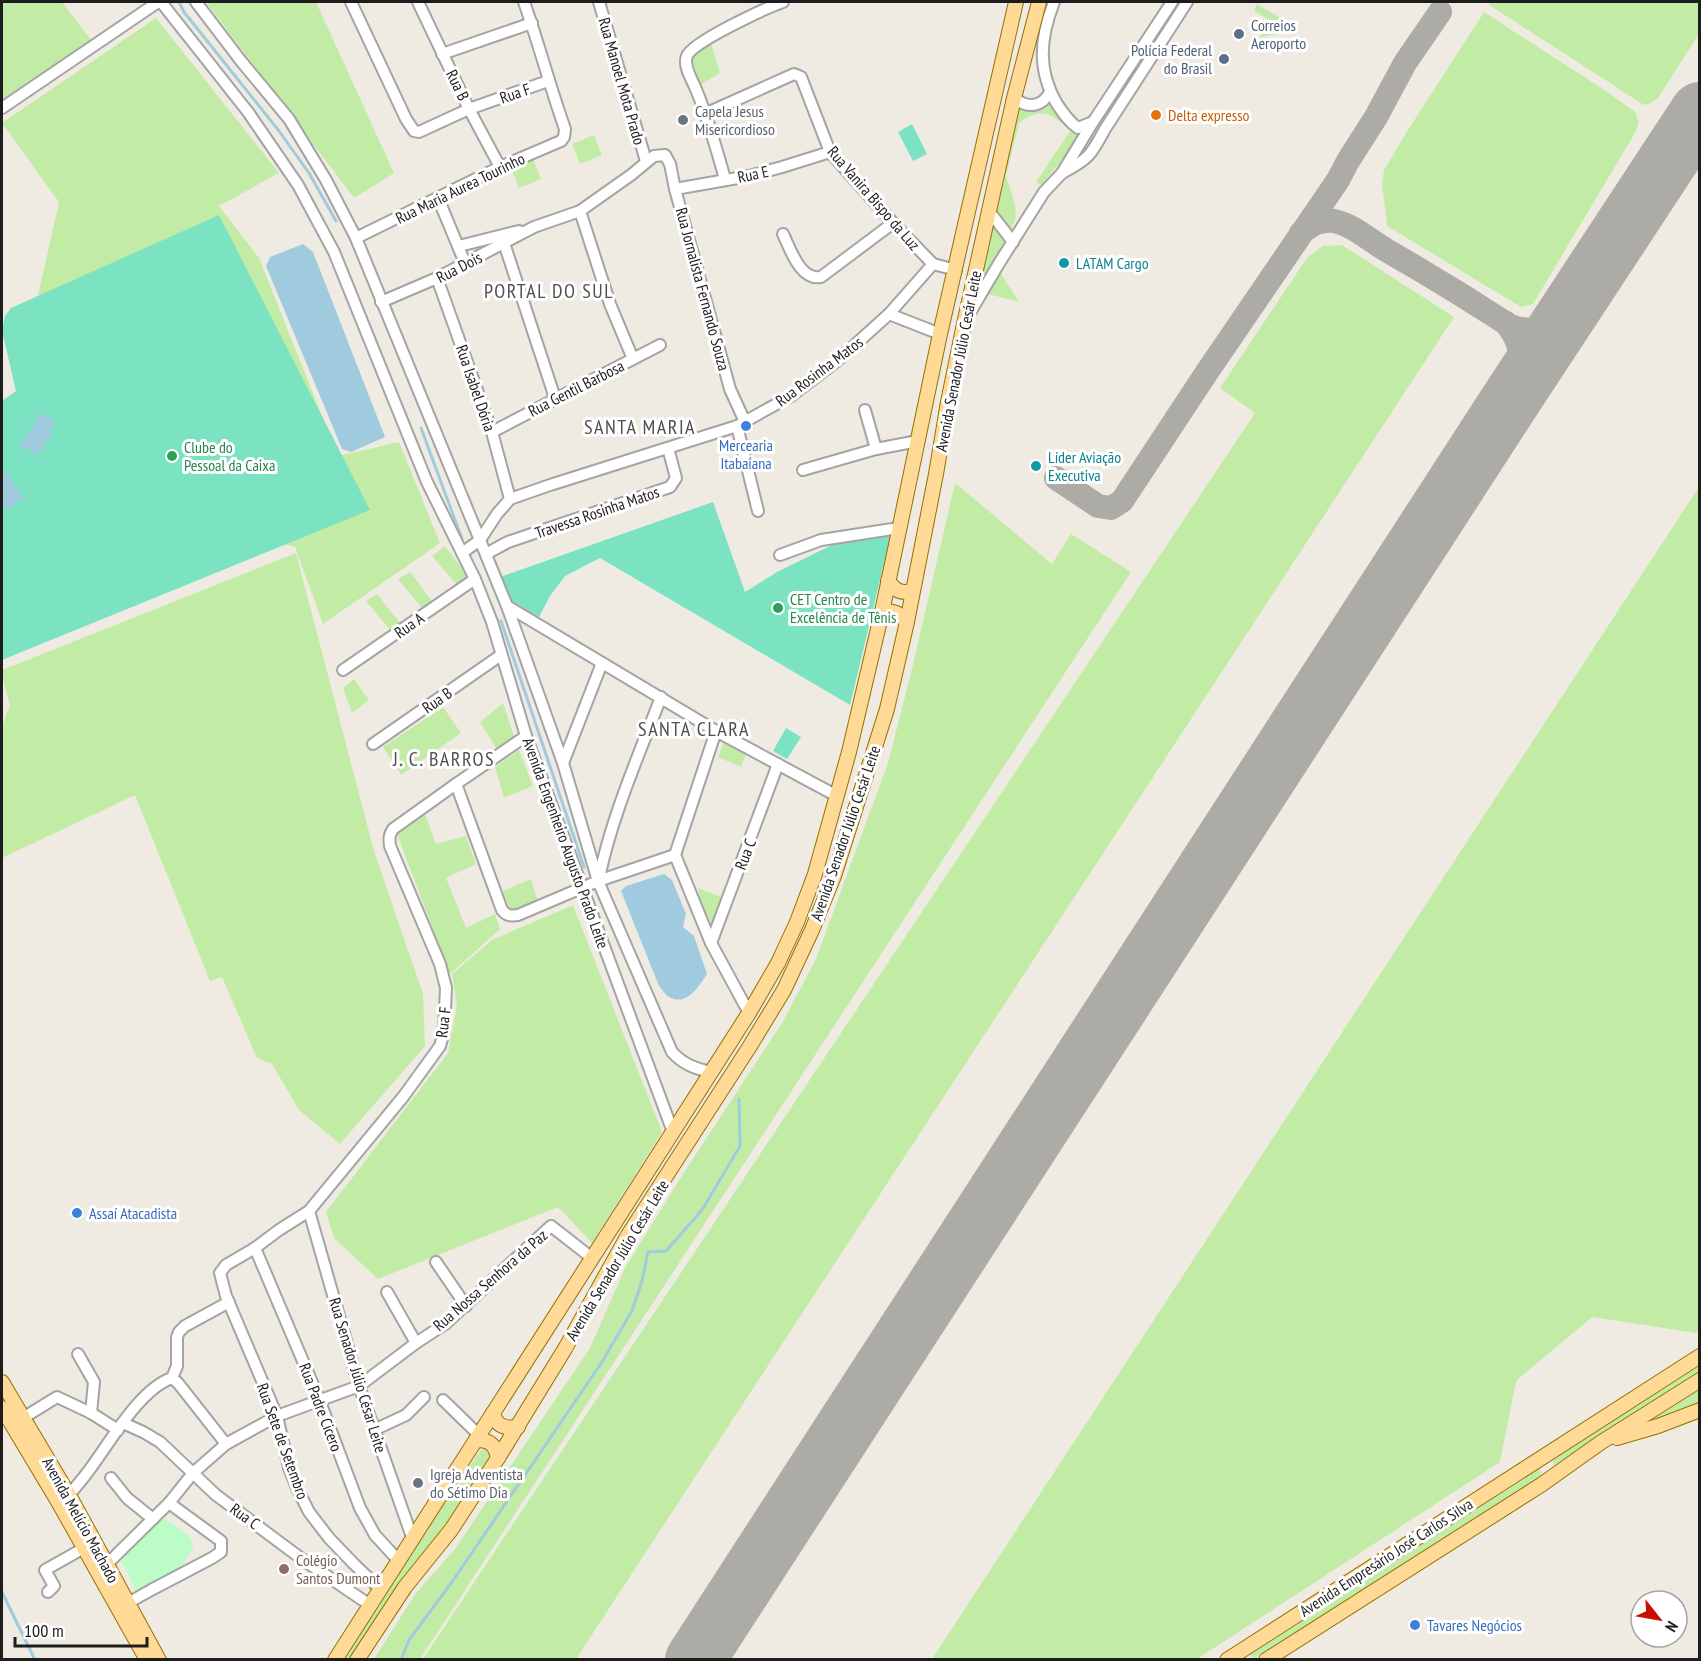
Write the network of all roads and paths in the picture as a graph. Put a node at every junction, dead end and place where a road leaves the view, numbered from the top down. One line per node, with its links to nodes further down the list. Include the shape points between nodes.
1 (160, 2): 18 (street); 62 (street, Avenida Engenheiro Augusto Prado Leite, via 248,112 298,185 334,252 427,482)
2 (196, 2): 36 (street, Avenida Engenheiro Augusto Prado Leite, via 289,119)
3 (351, 2): 19 (street, Rua F, via 414,131)
4 (418, 2): 14 (street, Rua B)
5 (524, 2): 13 (street)
6 (599, 2): 25 (street, Rua Manoel Mota Prado)
7 (783, 2): 20 (street, via 736,18 687,55 688,73)
8 (1016, 2): 42 (main road, Avenida Senador Júlio Cesár Leite)
9 (1039, 2): 17 (main road, Avenida Senador Júlio Cesár Leite)
10 (1054, 2): 16 (street, via 1042,50)
11 (1172, 2): 21 (street)
12 (1187, 2): 22 (street)
13 (532, 23): 14 (street); 15 (street)
14 (442, 54): 19 (street, Rua B)
15 (548, 81): 19 (street, Rua F); 26 (street, Rua Maria Aurea Tourinho, via 566,129 564,137)
16 (1050, 92): 17 (street, via 1037,105); 21 (street, via 1067,119 1078,128)
17 (1014, 98): 32 (main road, Avenida Senador Júlio Cesár Leite)
18 (2, 108)
19 (470, 109): 26 (street, Rua B)
20 (706, 113): 23 (street, Rua Vanira Bispo da Luz, via 798,75); 28 (street)
21 (1093, 122): 22 (street); 27 (street)
22 (1105, 129): 27 (street, via 1087,159)
23 (830, 152): 28 (street, Rua E, via 749,176); 33 (street, Rua Vanira Bispo da Luz)
24 (664, 155): 25 (street, Rua Dois); 29 (street, Rua Jornalista Fernando Souza)
25 (646, 161): 31 (street, Rua Dois)
26 (500, 167): 30 (street, Rua Maria Aurea Tourinho)
27 (1062, 173): 37 (street, via 1044,192)
28 (725, 179): 29 (street, Rua E)
29 (675, 189): 52 (street, Rua Jornalista Fernando Souza)
30 (438, 198): 36 (street, Rua Maria Aurea Tourinho); 39 (street)
31 (580, 211): 34 (street, Rua Dois); 49 (street, via 610,304)
32 (989, 211): 37 (street); 46 (main road, Avenida Senador Júlio Cesár Leite)
33 (893, 223): 35 (street, via 815,278 801,269); 41 (street, Rua Vanira Bispo da Luz)
34 (534, 227): 38 (street, Rua Dois); 39 (street, Rua Dois)
35 (783, 234)
36 (356, 238): 44 (street, Avenida Engenheiro Augusto Prado Leite)
37 (1013, 242): 46 (street)
38 (504, 243): 40 (street, Rua Dois); 50 (street)
39 (459, 246): 40 (street)
40 (465, 263): 43 (street, Rua Dois)
41 (933, 264): 42 (street, Rua Vanira Bispo da Luz); 45 (street, Rua Rosinha Matos)
42 (956, 270): 47 (main road, Avenida Senador Júlio Cesár Leite)
43 (437, 278): 44 (street, Rua Dois); 53 (street, Rua Isabel Dória)
44 (381, 302): 61 (street, Avenida Engenheiro Augusto Prado Leite)
45 (889, 314): 47 (street); 52 (street, Rua Rosinha Matos, via 791,396)
46 (964, 324): 67 (main road, Avenida Senador Júlio Cesár Leite)
47 (940, 334): 54 (main road, Avenida Senador Júlio Cesár Leite)
48 (660, 345): 49 (street, Rua Gentil Barbosa)
49 (633, 359): 50 (street, Rua Gentil Barbosa)
50 (555, 399): 53 (street, Rua Gentil Barbosa)
51 (865, 411): 56 (street)
52 (741, 424): 55 (street, Rua Rosinha Matos); 59 (street, Rua Jornalista Fernando Souza)
53 (492, 432): 58 (street, Rua Isabel Dória)
54 (918, 441): 56 (street); 60 (main road, Avenida Senador Júlio Cesár Leite)
55 (668, 448): 58 (street, Rua Rosinha Matos); 63 (street, Travessa Rosinha Matos, via 676,478 669,486 508,542)
56 (876, 449): 57 (street)
57 (803, 470)
58 (510, 499): 61 (street)
59 (758, 511)
60 (899, 528): 64 (street, via 821,540); 66 (main road, Avenida Senador Júlio Cesár Leite)
61 (480, 540): 62 (street); 63 (street, Avenida Engenheiro Augusto Prado Leite)
62 (462, 553): 65 (street, Avenida Engenheiro Augusto Prado Leite)
63 (486, 554): 68 (street, Avenida Engenheiro Augusto Prado Leite)
64 (780, 555)
65 (475, 579): 71 (street, Avenida Engenheiro Augusto Prado Leite); 73 (street, Rua A)
66 (888, 581): 67 (main road, via 899,592); 69 (main road, Avenida Senador Júlio Cesár Leite)
67 (912, 591): 70 (main road, Avenida Senador Júlio Cesár Leite)
68 (507, 606): 72 (street); 78 (street, Avenida Engenheiro Augusto Prado Leite)
69 (882, 612): 70 (main road, via 895,612); 81 (main road, Avenida Senador Júlio Cesár Leite)
70 (907, 622): 114 (main road, Avenida Senador Júlio Cesár Leite, via 887,709 834,876 788,980 628,1235)
71 (501, 655): 76 (street, Avenida Engenheiro Augusto Prado Leite); 77 (street, Rua B)
72 (602, 663): 74 (street); 78 (street)
73 (343, 670)
74 (661, 697): 75 (street); 83 (street, via 606,845)
75 (716, 731): 79 (street); 82 (street)
76 (526, 736): 80 (street); 84 (street, Avenida Engenheiro Augusto Prado Leite)
77 (373, 744)
78 (563, 763): 83 (street, Avenida Engenheiro Augusto Prado Leite)
79 (778, 764): 81 (street); 85 (street, Rua C)
80 (456, 784): 84 (street, via 505,915 518,915); 89 (street, Rua F, via 393,829 389,839 446,988 440,1046)
81 (837, 796): 86 (main road, Avenida Senador Júlio Cesár Leite, via 797,922)
82 (675, 855): 83 (street); 85 (street)
83 (598, 881): 84 (street); 87 (street, Avenida Engenheiro Augusto Prado Leite, via 672,1052 697,1070)
84 (582, 888): 88 (street, Avenida Engenheiro Augusto Prado Leite)
85 (711, 943): 86 (street)
86 (749, 1013): 87 (main road, Avenida Senador Júlio Cesár Leite)
87 (712, 1072): 88 (main road, Avenida Senador Júlio Cesár Leite)
88 (673, 1132): 91 (main road, Avenida Senador Júlio Cesár Leite)
89 (309, 1211): 90 (street, Rua F); 103 (street, Rua Senador Júlio César Leite)
90 (255, 1248): 93 (street, Rua F, via 226,1265); 105 (street, Rua Padre Cicero)
91 (592, 1258): 96 (street, Rua Nossa Senhora da Paz, via 551,1227); 110 (main road, Avenida Senador Júlio Cesár Leite)
92 (436, 1262): 96 (street)
93 (220, 1273): 95 (street, Rua Sete de Setembro)
94 (387, 1292): 97 (street)
95 (229, 1302): 100 (street, via 179,1332 177,1366); 111 (street, Rua Sete de Setembro)
96 (466, 1306): 97 (street, Rua Nossa Senhora da Paz)
97 (416, 1342): 103 (street, Rua Nossa Senhora da Paz)
98 (78, 1354): 109 (street, via 94,1382)
99 (1700, 1356): 119 (main road, Avenida Empresário José Carlos Silva)
100 (172, 1378): 113 (street, via 144,1398); 118 (street)
101 (1700, 1380): 117 (main road, Avenida Empresário José Carlos Silva)
102 (2, 1382): 112 (main road, Avenida Melício Machado)
103 (359, 1386): 105 (street, Rua Nossa Senhora da Paz); 115 (street, Rua Senador Júlio César Leite)
104 (424, 1397): 115 (street, via 406,1415)
105 (319, 1399): 111 (street, Rua Nossa Senhora da Paz); 129 (street, Rua Padre Cicero, via 360,1508 375,1535)
106 (443, 1400): 116 (street)
107 (2, 1408): 128 (main road, Avenida Melício Machado)
108 (1700, 1410): 117 (main road, Avenida Empresário José Carlos Silva)
109 (92, 1413): 112 (street, Rua C, via 57,1397); 113 (street, Rua C)
110 (493, 1413): 114 (main road, via 503,1427); 116 (main road, Avenida Senador Júlio Cesár Leite)
111 (277, 1416): 118 (street, Rua Nossa Senhora da Paz); 131 (street, Rua Sete de Setembro, via 289,1468 309,1512)
112 (23, 1418): 124 (main road, Avenida Melício Machado)
113 (120, 1427): 121 (street, Rua C, via 160,1442); 124 (street)
114 (518, 1427): 120 (main road, Avenida Senador Júlio Cesár Leite)
115 (374, 1430): 127 (street, Rua Senador Júlio César Leite)
116 (478, 1438): 120 (main road, via 495,1446); 127 (main road, Avenida Senador Júlio Cesár Leite)
117 (1600, 1443): 122 (main road, Avenida Empresário José Carlos Silva)
118 (226, 1444): 121 (street, Rua Nossa Senhora da Paz)
119 (1545, 1455): 122 (main road, via 1547,1465); 135 (main road, Avenida Empresário José Carlos Silva)
120 (498, 1458): 139 (main road, Avenida Senador Júlio Cesár Leite, via 452,1530 405,1587)
121 (193, 1473): 125 (street, Rua Nossa Senhora da Paz); 134 (street, Rua C, via 216,1495)
122 (1557, 1474): 141 (main road, Avenida Empresário José Carlos Silva)
123 (111, 1478): 126 (street)
124 (69, 1495): 130 (main road, Avenida Melício Machado)
125 (169, 1503): 126 (street, Rua Nossa Senhora da Paz); 133 (street, via 221,1541 221,1552)
126 (153, 1519): 130 (street, Rua Nossa Senhora da Paz)
127 (412, 1537): 129 (main road, Avenida Senador Júlio Cesár Leite)
128 (84, 1548): 132 (street, via 45,1570 54,1586); 136 (main road, Avenida Melício Machado)
129 (398, 1560): 131 (main road, Avenida Senador Júlio Cesár Leite)
130 (106, 1564): 133 (main road, Avenida Melício Machado)
131 (380, 1589): 134 (main road, Avenida Senador Júlio Cesár Leite)
132 (48, 1592)
133 (128, 1603): 137 (main road, Avenida Melício Machado)
134 (370, 1605): 138 (main road, Avenida Senador Júlio Cesár Leite)
135 (1243, 1655): 140 (main road, Avenida Empresário José Carlos Silva)
136 (147, 1659)
137 (159, 1659)
138 (335, 1659)
139 (357, 1659)
140 (1227, 1659)
141 (1266, 1659)

